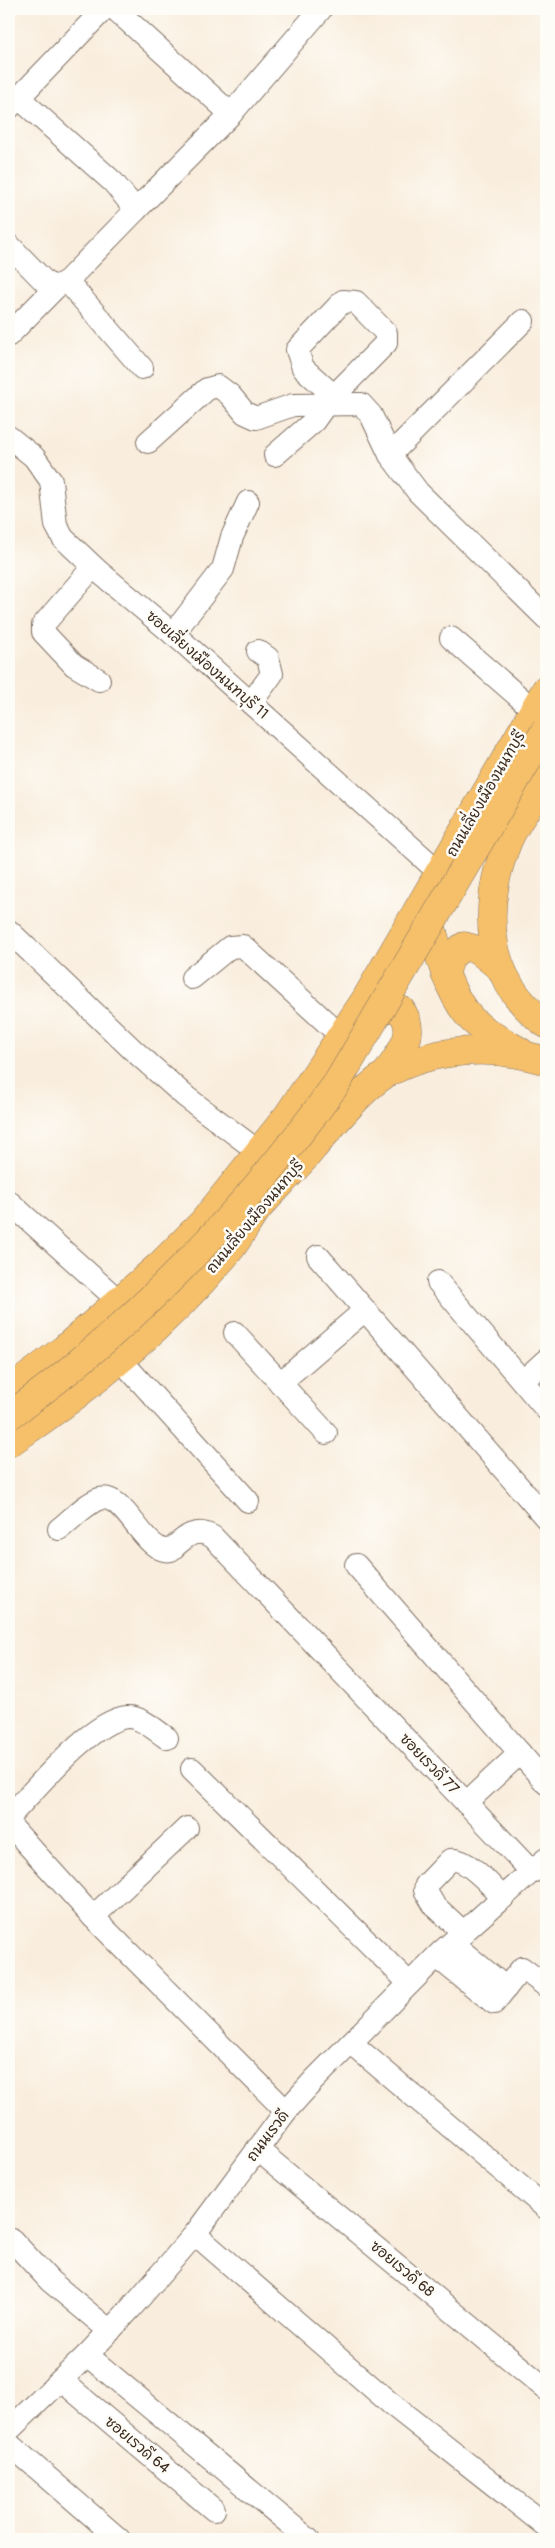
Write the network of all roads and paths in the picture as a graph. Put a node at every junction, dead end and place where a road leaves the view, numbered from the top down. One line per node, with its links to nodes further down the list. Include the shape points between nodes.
1 (104, 9): 4 (street)
2 (115, 9): 5 (street)
3 (321, 9): 5 (street)
4 (14, 103): 6 (street, via 113,182)
5 (231, 114): 6 (street)
6 (136, 210): 8 (street)
7 (9, 245): 8 (street, via 46,283)
8 (62, 284): 10 (street); 11 (street)
9 (523, 321): 16 (street)
10 (9, 335)
11 (142, 368)
12 (330, 400): 14 (street, via 293,405 256,418 245,413 218,386 207,389); 15 (street, via 314,421); 16 (street, via 361,404 371,415)
13 (9, 438): 18 (street, ซอยเลี่ยงเมืองนนทบุรี 11, via 34,457 47,474 51,481 56,525 63,538)
14 (148, 442)
15 (275, 455)
16 (390, 455): 19 (street, via 418,492)
17 (248, 502): 20 (street, via 232,537 223,569)
18 (93, 567): 20 (street, ซอยเลี่ยงเมืองนนทบุรี 11); 23 (street, via 44,625 43,632 74,665)
19 (546, 618)
20 (174, 634): 24 (street, ซอยเลี่ยงเมืองนนทบุรี 11)
21 (451, 638): 25 (street)
22 (258, 651): 24 (street, via 268,658 272,674)
23 (99, 680)
24 (251, 703): 27 (street, ซอยเลี่ยงเมืองนนทบุรี 11)
25 (542, 710): 27 (main road, ถนนเลี่ยงเมืองนนทบุรี); 50 (main road, bridge, via 337,1084 306,1128 222,1229 147,1302 79,1364)
26 (546, 779): 30 (main road, via 509,840 498,871 491,914)
27 (440, 873): 28 (main road, ถนนเลี่ยงเมืองนนทบุรี)
28 (425, 899): 31 (main road, ถนนเลี่ยงเมืองนนทบุรี); 34 (main road, ถนนเลี่ยงเมืองนนทบุรี)
29 (9, 931): 37 (street, via 186,1097)
30 (499, 967): 31 (main road, via 478,950 464,946 450,956); 33 (main road, via 528,1011)
31 (445, 974): 35 (main road, ถนนเลี่ยงเมืองนนทบุรี, via 477,1025)
32 (192, 978): 34 (street, via 230,946 243,946)
33 (546, 1024)
34 (343, 1033): 36 (main road, via 388,1008 401,1010 408,1022 409,1037); 37 (main road, ถนนเลี่ยงเมืองนนทบุรี)
35 (535, 1058): 36 (main road, ถนนเลี่ยงเมืองนนทบุรี, via 482,1051 450,1052)
36 (387, 1073): 45 (main road, ถนนเลี่ยงเมืองนนทบุรี, via 334,1124 259,1207 228,1252 167,1317)
37 (259, 1152): 41 (main road, ถนนเลี่ยงเมืองนนทบุรี, via 203,1222)
38 (9, 1202): 41 (street)
39 (318, 1256): 42 (street)
40 (438, 1282): 46 (street)
41 (120, 1302): 48 (main road, ถนนเลี่ยงเมืองนนทบุรี)
42 (366, 1310): 47 (street); 54 (street)
43 (235, 1333): 47 (street)
44 (546, 1360): 46 (street)
45 (127, 1367): 52 (main road, ถนนเลี่ยงเมืองนนทบุรี, via 87,1388); 53 (street)
46 (523, 1381): 49 (street)
47 (280, 1383): 51 (street)
48 (9, 1391)
49 (546, 1409)
50 (9, 1416)
51 (326, 1433)
52 (9, 1443)
53 (248, 1501)
54 (546, 1518)
55 (58, 1529): 61 (street, ซอยเรวดี 77, via 92,1504 107,1498 115,1502 161,1550 171,1550 191,1533 208,1534)
56 (356, 1565): 58 (street)
57 (167, 1738): 62 (street, via 140,1719 128,1717 110,1723 90,1734)
58 (520, 1753): 60 (street); 61 (street)
59 (192, 1769): 69 (street)
60 (546, 1783)
61 (466, 1802): 65 (street, ซอยเรวดี 77)
62 (9, 1817)
63 (9, 1824): 67 (street)
64 (187, 1828): 67 (street)
65 (539, 1866): 66 (street, ถนนเรวดี)
66 (502, 1898): 68 (street, ถนนเรวดี); 68 (street, via 479,1874 458,1860 450,1860 425,1890)
67 (93, 1918): 72 (street)
68 (451, 1944): 69 (street, ถนนเรวดี); 70 (street, via 494,2003 522,1968)
69 (409, 1983): 71 (street, ถนนเรวดี)
70 (546, 1986)
71 (351, 2044): 72 (street, ถนนเรวดี); 74 (street)
72 (286, 2111): 73 (street, ถนนเรวดี)
73 (257, 2149): 75 (street, ถนนเรวดี); 80 (street, ซอยเรวดี 68)
74 (546, 2208)
75 (195, 2234): 77 (street, ถนนเรวดี); 84 (street, via 390,2403)
76 (12, 2240): 77 (street, via 50,2281)
77 (110, 2331): 78 (street, ถนนเรวดี)
78 (87, 2355): 79 (street, ถนนเรวดี); 86 (street)
79 (61, 2380): 81 (street, ถนนเรวดี); 83 (street, ซอยเรวดี 64)
80 (546, 2389)
81 (9, 2430)
82 (9, 2444): 85 (street)
83 (214, 2510)
84 (546, 2526)
85 (119, 2539)
86 (308, 2539)

